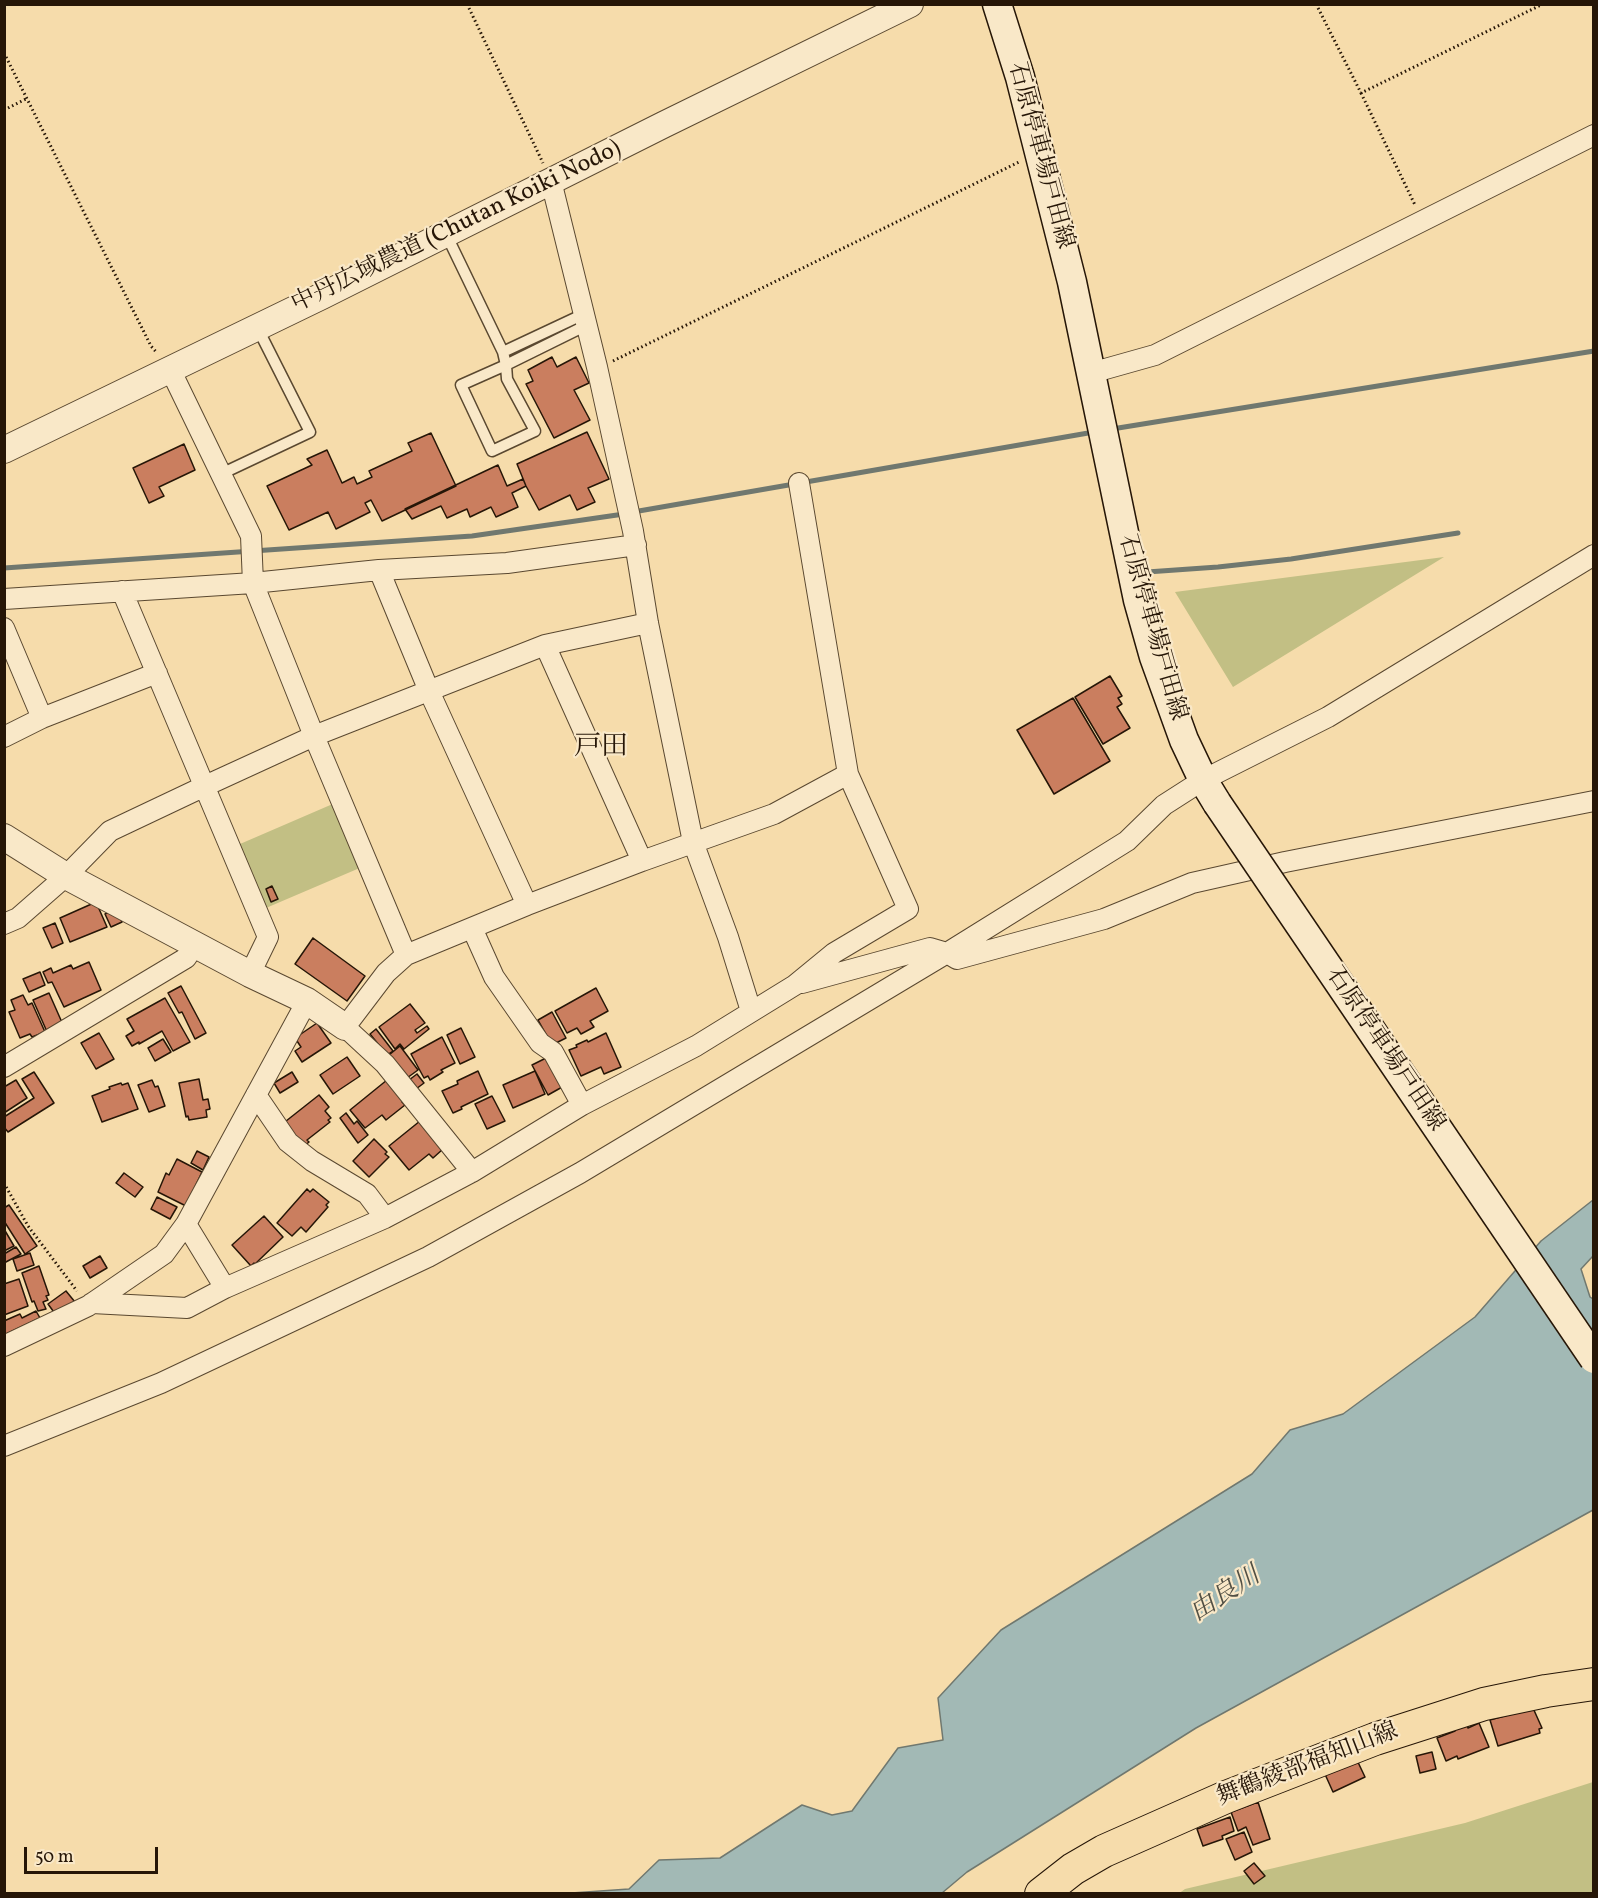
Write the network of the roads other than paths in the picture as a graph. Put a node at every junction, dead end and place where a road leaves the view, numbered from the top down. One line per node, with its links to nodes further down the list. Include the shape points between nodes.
1 (910, 4): 4 (street, 中丹広域農道 (Chutan Koiki Nodo))
2 (997, 4): 11 (main road, 石原停車場戸田線, via 1040,152)
3 (1593, 135): 11 (street, via 1155,355)
4 (551, 181): 5 (street, 中丹広域農道 (Chutan Koiki Nodo)); 6 (street)
5 (446, 234): 7 (street, 中丹広域農道 (Chutan Koiki Nodo)); 8 (lane)
6 (585, 319): 8 (lane); 9 (lane); 15 (street)
7 (257, 327): 10 (street, 中丹広域農道 (Chutan Koiki Nodo)); 13 (lane, via 310,432)
8 (503, 352): 9 (lane)
9 (506, 365): 9 (lane, via 461,386 492,451 535,430 507,379)
10 (170, 369): 12 (street, 中丹広域農道 (Chutan Koiki Nodo)); 13 (street)
11 (1091, 373): 31 (main road, 石原停車場戸田線, via 1138,600 1154,657 1184,740)
12 (4, 450)
13 (221, 474): 18 (street, via 251,536)
14 (799, 483): 29 (street)
15 (634, 538): 17 (street, via 507,563); 21 (street)
16 (1593, 555): 31 (street)
17 (379, 570): 18 (street); 25 (street)
18 (253, 577): 19 (street); 27 (street)
19 (122, 591): 20 (street); 24 (street)
20 (4, 599)
21 (648, 622): 23 (street); 34 (street)
22 (4, 628): 26 (street)
23 (544, 645): 25 (street); 35 (street)
24 (157, 673): 26 (street); 30 (street)
25 (429, 691): 27 (street); 37 (street)
26 (42, 718): 28 (street)
27 (314, 736): 30 (street); 42 (street)
28 (4, 737)
29 (848, 774): 34 (street, via 774,814); 44 (street, via 908,909 834,953)
30 (205, 786): 36 (street, via 110,831); 43 (street, via 268,937)
31 (1210, 791): 41 (street, via 1164,805 1127,841); 57 (main road, 石原停車場戸田線, bridge)
32 (1593, 801): 41 (street, via 1192,883 1104,920 957,959)
33 (4, 837): 36 (street)
34 (693, 842): 35 (street); 46 (street)
35 (642, 861): 37 (street)
36 (66, 876): 38 (street, via 18,918); 40 (street)
37 (526, 905): 39 (street)
38 (4, 924)
39 (472, 928): 42 (street); 50 (street, via 494,977 540,1043 553,1052)
40 (195, 945): 43 (street); 48 (street, via 186,958)
41 (947, 953): 44 (street, via 930,948); 58 (street, via 580,1173 428,1257 161,1383)
42 (406, 955): 47 (street, via 386,973)
43 (250, 974): 45 (street)
44 (795, 985): 46 (street)
45 (307, 1001): 47 (street); 49 (street)
46 (751, 1011): 50 (street, via 691,1050)
47 (345, 1027): 51 (street, via 385,1064)
48 (4, 1067)
49 (256, 1095): 52 (street, via 288,1142 367,1194); 53 (street)
50 (582, 1105): 51 (street)
51 (472, 1172): 52 (street)
52 (385, 1218): 54 (street)
53 (186, 1224): 54 (street); 55 (street, via 164,1254)
54 (225, 1288): 55 (street, via 188,1308)
55 (90, 1304): 56 (street)
56 (4, 1346)
57 (1593, 1359)
58 (4, 1446)
59 (1593, 1684): 60 (main road, 舞鶴綾部福知山線, via 1484,1704 1375,1738 1104,1851)
60 (1041, 1893)

